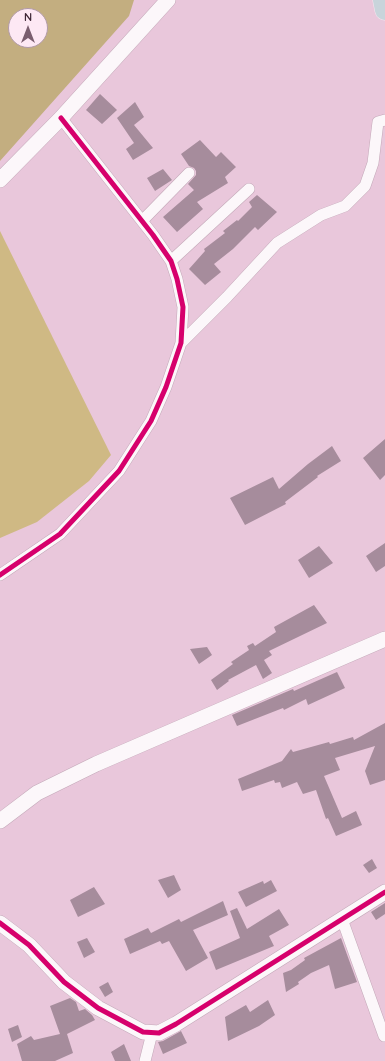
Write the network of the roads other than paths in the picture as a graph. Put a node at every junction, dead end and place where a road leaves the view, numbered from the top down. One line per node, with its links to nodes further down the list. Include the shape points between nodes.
1 (168, 0): 4 (street)
2 (383, 0): 3 (highway)
3 (385, 10)
4 (60, 118): 7 (street); 9 (street)
5 (384, 120): 11 (street, via 378,122 373,163 365,186 345,206 321,216 277,243)
6 (189, 173): 9 (street)
7 (0, 180)
8 (249, 189): 10 (street)
9 (142, 221): 10 (street)
10 (171, 261): 11 (street, via 183,307)
11 (181, 343): 12 (street, via 151,421 119,471 60,534)
12 (0, 575)
13 (385, 639): 14 (street, via 37,793)
14 (0, 821)
15 (385, 892): 16 (street)
16 (342, 919): 18 (street, via 176,1024 159,1033); 19 (street)
17 (0, 923): 18 (street, via 29,945 64,982 98,1008 142,1032)
18 (152, 1033): 20 (street)
19 (384, 1036)
20 (145, 1061)

